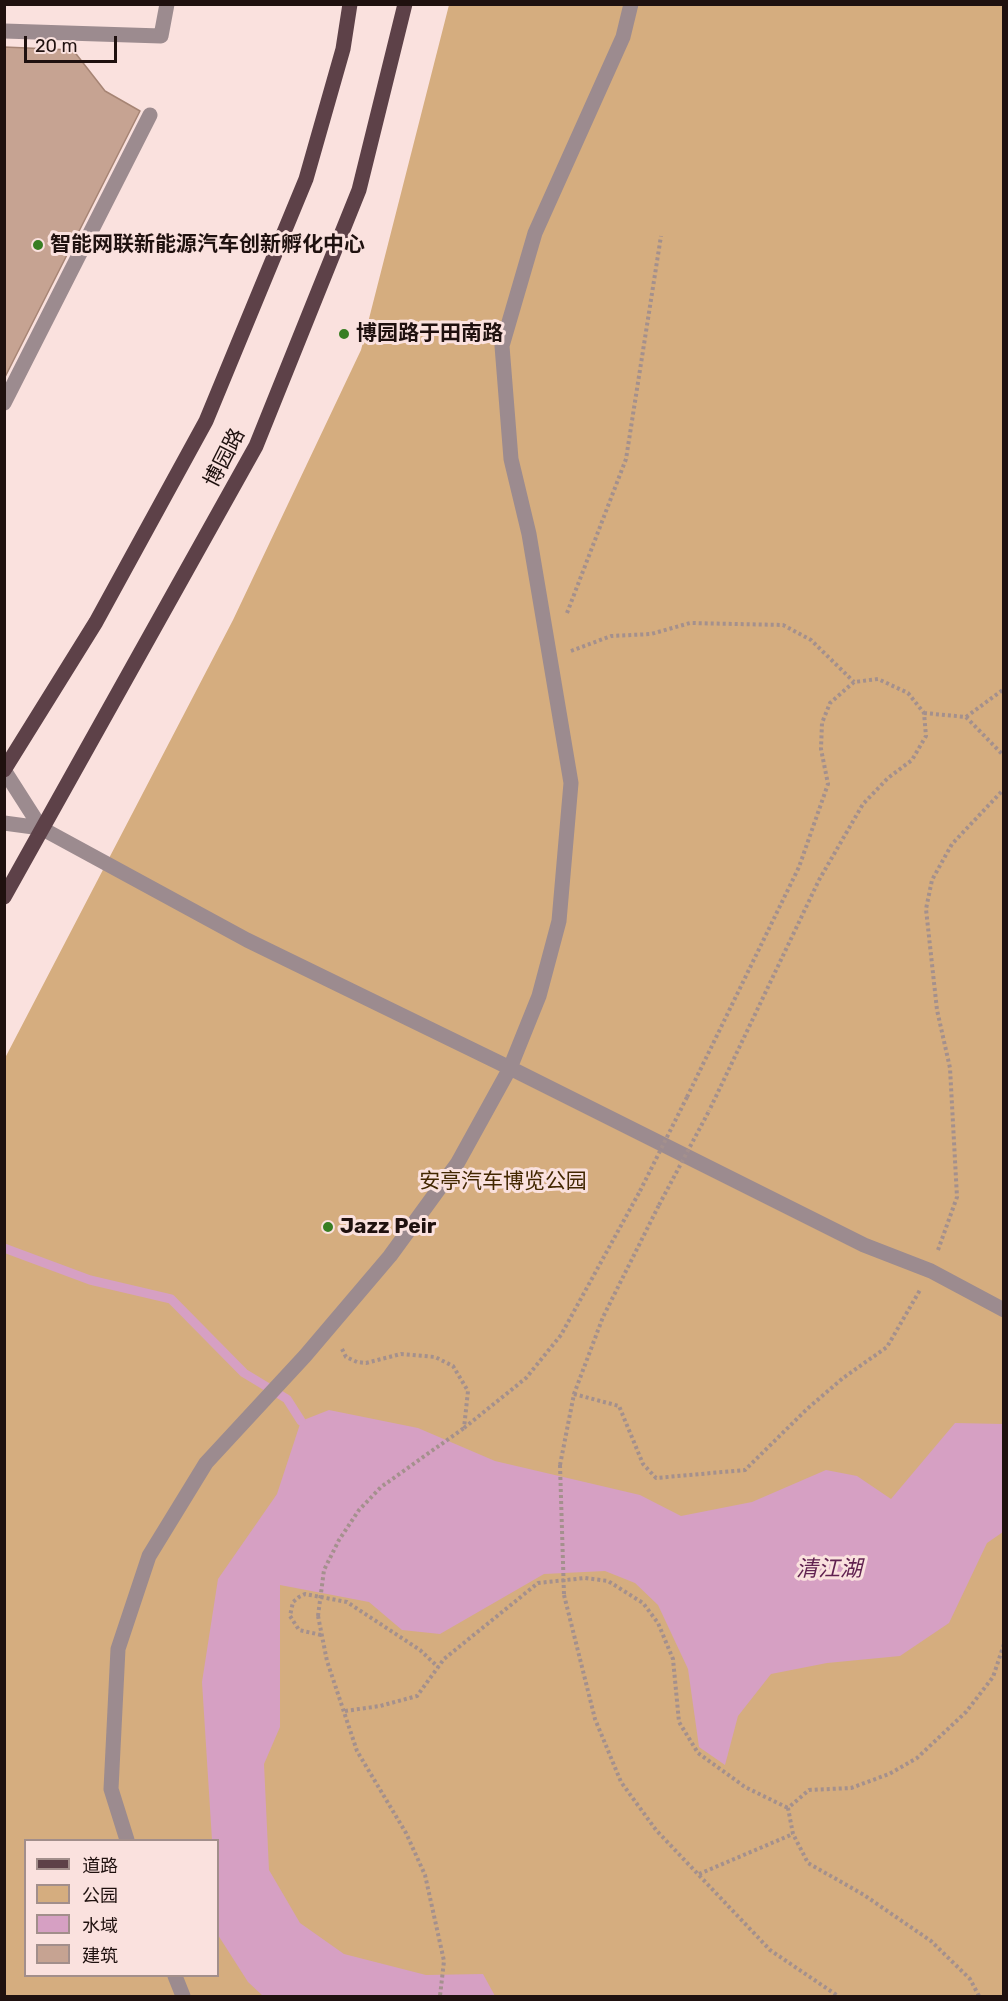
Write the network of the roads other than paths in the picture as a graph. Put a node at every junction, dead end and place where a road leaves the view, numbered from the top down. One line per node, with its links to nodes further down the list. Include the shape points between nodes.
1 (167, 4): 5 (street, via 161,36)
2 (350, 4): 8 (main road, 博园路, via 343,49 306,179 206,421 96,622)
3 (405, 4): 10 (main road, 博园路, via 359,190 256,446)
4 (631, 4): 12 (street, via 623,37 535,233 502,346 510,459 529,534 571,783 560,921 539,996)
5 (4, 31)
6 (150, 115): 7 (street)
7 (4, 403)
8 (4, 770): 10 (street)
9 (4, 823): 10 (street)
10 (41, 828): 11 (main road, 博园路); 12 (street, via 247,940)
11 (4, 897)
12 (510, 1068): 13 (street, via 864,1245 931,1271); 14 (street, via 458,1164 390,1256 206,1463 149,1556 118,1649 111,1789)
13 (1004, 1310)
14 (127, 1839)
15 (175, 1977): 16 (street)
16 (183, 1996)

